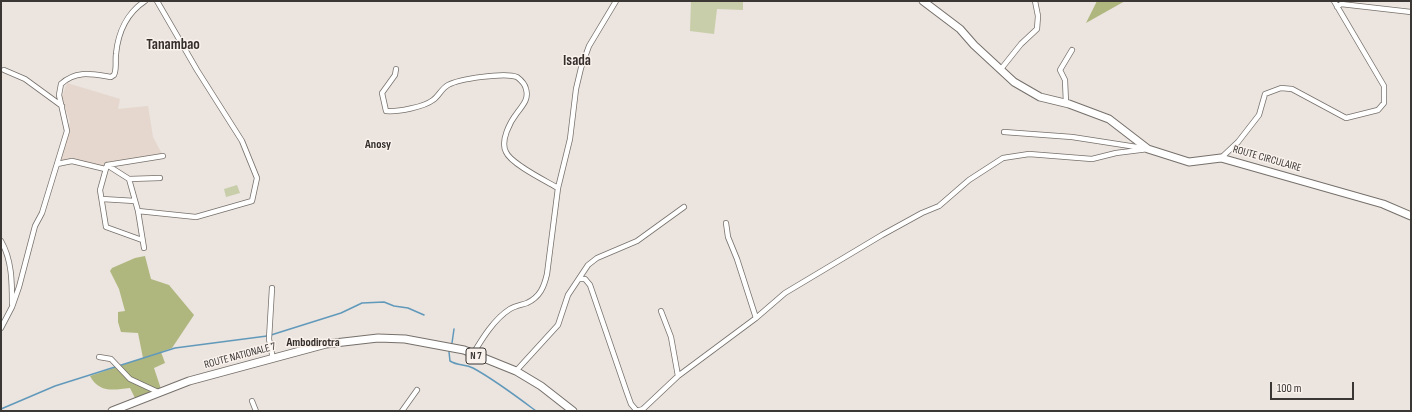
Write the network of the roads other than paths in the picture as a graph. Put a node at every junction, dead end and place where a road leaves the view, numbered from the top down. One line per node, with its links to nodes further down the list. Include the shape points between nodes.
1 (145, 1): 14 (street, via 126,21 116,53 114,75 111,77 89,73 68,78 60,88)
2 (157, 1): 27 (street, via 242,141 257,178 252,201 196,217)
3 (616, 1): 23 (street, via 589,46 582,68 576,89 570,140)
4 (923, 1): 12 (street, ROUTE CIRCULAIRE, via 960,29)
5 (1035, 1): 12 (street, via 1037,29 1021,44)
6 (1334, 1): 7 (street)
7 (1337, 7): 8 (street, via 1341,4 1355,4); 18 (street, via 1384,86 1384,103 1378,110 1346,118 1292,90 1281,88 1265,94 1259,115 1238,142)
8 (1411, 12)
9 (1072, 50): 13 (street, via 1060,70 1065,80)
10 (396, 69): 23 (street, via 395,75 382,93 386,111 401,111 433,100 449,84 486,76 516,77 525,84 526,101 515,115 506,134 506,153 517,163)
11 (4, 70): 14 (street, via 25,79)
12 (1001, 70): 13 (street, ROUTE CIRCULAIRE, via 1014,82 1040,97)
13 (1066, 103): 16 (street, ROUTE CIRCULAIRE, via 1109,119)
14 (62, 107): 19 (street, via 67,131)
15 (1004, 132): 16 (street, via 1072,137)
16 (1148, 149): 18 (street, ROUTE CIRCULAIRE, via 1189,162); 37 (street, via 1092,159 1029,154 1004,158 969,180 939,206 821,270 785,293)
17 (163, 156): 20 (street)
18 (1221, 158): 28 (street, ROUTE CIRCULAIRE, via 1376,202)
19 (57, 164): 20 (street, via 72,161); 35 (street, via 42,213 35,226)
20 (106, 167): 22 (street); 24 (street, via 100,190)
21 (160, 178): 22 (street)
22 (129, 179): 25 (street)
23 (558, 188): 39 (street, via 548,274 544,288 538,296 505,313 482,339)
24 (102, 199): 25 (street); 30 (street, via 106,227)
25 (135, 201): 27 (street)
26 (684, 207): 33 (street, via 637,241 597,258 588,265)
27 (138, 211): 30 (street)
28 (1411, 216)
29 (726, 223): 37 (street, via 728,238 738,258)
30 (142, 240): 32 (street)
31 (1, 241): 35 (street, via 11,269)
32 (144, 248)
33 (579, 279): 42 (street, via 568,295 558,325); 43 (street, via 585,279 590,284 631,404 637,411 643,409)
34 (272, 288): 41 (street, via 269,336)
35 (12, 307): 38 (street)
36 (661, 311): 43 (street, via 671,337)
37 (756, 318): 43 (street)
38 (1, 328)
39 (473, 354): 41 (street, ROUTE NATIONALE 7 / N 7, via 421,342 378,338 326,344); 42 (street, ROUTE NATIONALE 7 / N 7)
40 (99, 357): 45 (street, via 111,359 130,379)
41 (273, 359): 45 (street, ROUTE NATIONALE 7 / N 7, via 189,381)
42 (516, 372): 50 (street, N 7, via 541,386)
43 (678, 376)
44 (417, 390): 49 (street)
45 (158, 392): 47 (street, ROUTE NATIONALE 7 / N 7)
46 (252, 401): 48 (street)
47 (112, 411)
48 (256, 411)
49 (402, 411)
50 (573, 411)

